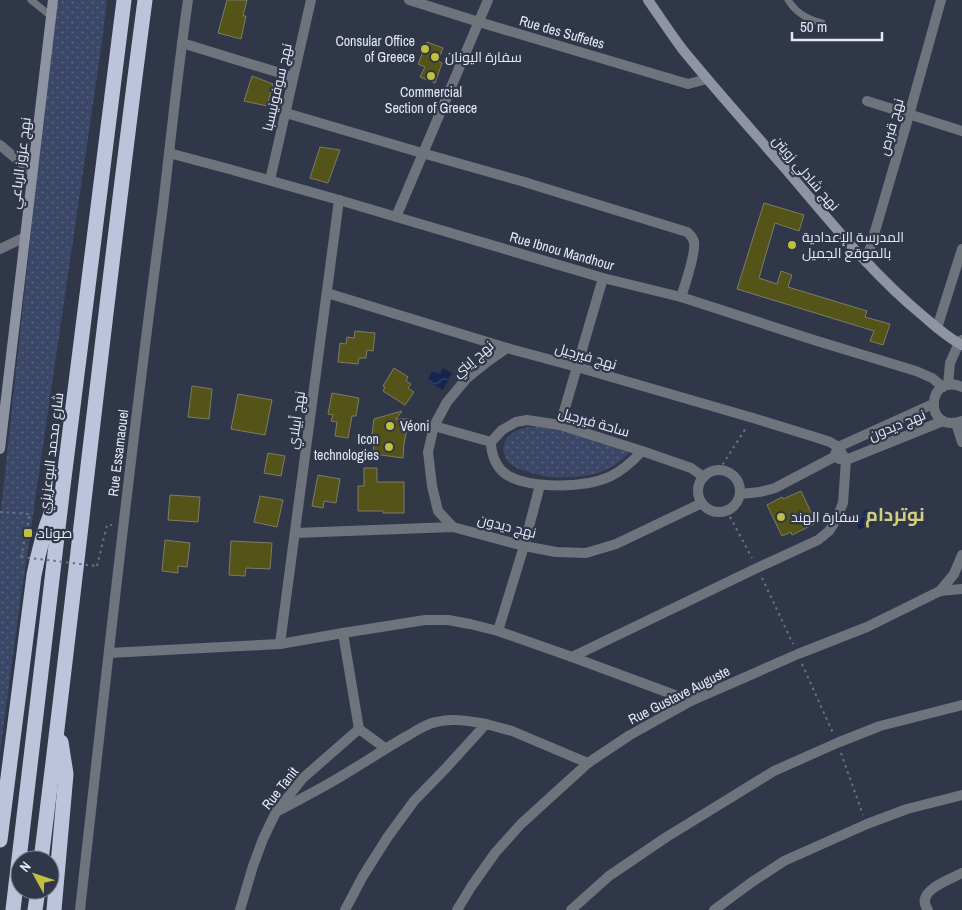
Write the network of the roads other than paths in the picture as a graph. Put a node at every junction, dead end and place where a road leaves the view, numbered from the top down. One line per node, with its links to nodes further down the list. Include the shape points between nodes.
1 (31, 0): 13 (lane)
2 (53, 0): 13 (street, نهج عزوز الرباعي)
3 (124, 0): 56 (highway, شارع محمد البوعزيزي)
4 (145, 0): 73 (highway)
5 (188, 0): 16 (street, Rue Essamaouel)
6 (311, 0): 17 (street, نهج سوفونيسبا)
7 (409, 0): 12 (street, Rue des Suffetes)
8 (488, 0): 14 (street)
9 (648, 0): 18 (street, نهج شادلي زويتن)
10 (788, 0): 15 (lane, via 798,13)
11 (941, 0): 21 (street, نهج قبرص)
12 (426, 2): 14 (street, Rue des Suffetes)
13 (52, 16): 26 (street, نهج عزوز الرباعي)
14 (479, 22): 18 (street, Rue des Suffetes, via 688,84); 25 (street)
15 (822, 23)
16 (182, 43): 17 (street); 24 (street, Rue Essamaouel)
17 (293, 77): 20 (street, نهج سوفونيسبا)
18 (707, 79): 33 (street, نهج شادلي زويتن)
19 (867, 101): 21 (street)
20 (286, 112): 25 (street); 27 (street, نهج سوفونيسبا)
21 (909, 115): 22 (street); 33 (street, نهج قبرص)
22 (962, 131)
23 (0, 145): 26 (street)
24 (169, 153): 27 (street, Rue Ibnou Mandhour); 68 (street, Rue Essamaouel)
25 (422, 153): 29 (street); 36 (street, via 687,232 694,243 694,251)
26 (32, 172): 30 (street, نهج عزوز الرباعي)
27 (270, 180): 28 (street, Rue Ibnou Mandhour)
28 (340, 200): 29 (street, Rue Ibnou Mandhour); 35 (street, نهج أبيلاي)
29 (396, 217): 34 (street, Rue Ibnou Mandhour)
30 (25, 237): 31 (street); 50 (street, نهج عزوز الرباعي)
31 (0, 249)
32 (962, 249): 37 (street)
33 (866, 262): 37 (street, نهج شادلي زويتن)
34 (603, 278): 36 (street, Rue Ibnou Mandhour); 40 (street)
35 (327, 293): 39 (street, نهج فيرجيل); 60 (street, نهج أبيلاي)
36 (681, 298): 41 (street, Rue Ibnou Mandhour, via 916,372)
37 (937, 328): 38 (street, نهج شادلي زويتن)
38 (961, 343): 41 (street, via 950,363)
39 (507, 348): 40 (street, نهج فيرجيل); 47 (street, نهج إيني, via 467,378 447,402)
40 (577, 367): 46 (street); 52 (street, نهج فيرجيل, via 818,438 830,442)
41 (946, 386): 42 (street); 43 (street, via 938,391)
42 (962, 387)
43 (933, 404): 44 (street); 52 (street, نهج ديدون)
44 (942, 421): 45 (street); 53 (street, نهج ديدون)
45 (959, 422): 49 (street)
46 (560, 425): 48 (street, ساحة فيرجيل, via 527,420 516,422 502,430); 51 (street, ساحة فيرجيل)
47 (434, 426): 48 (street); 59 (street, نهج إيني, via 428,452 432,486 438,511)
48 (492, 442): 55 (street, ساحة فيرجيل, via 491,451 499,467 508,475)
49 (962, 442)
50 (0, 449)
51 (642, 451): 54 (street, ساحة فيرجيل, via 691,468); 55 (street, ساحة فيرجيل, via 608,477 565,485)
52 (836, 452): 53 (street); 57 (street, نهج ديدون, via 775,488)
53 (846, 460): 69 (street, via 844,503 829,532 818,540)
54 (704, 477): 57 (street, via 719,470 726,472 737,480); 58 (street, via 698,489)
55 (540, 485): 61 (street)
56 (64, 486): 79 (highway, via 38,552); 82 (highway, شارع محمد البوعزيزي)
57 (740, 494): 58 (street, via 736,504 727,511 713,511)
58 (702, 503): 61 (street, نهج ديدون, via 616,544 586,553)
59 (453, 526): 60 (street, نهج ديدون); 61 (street, نهج ديدون)
60 (295, 534): 67 (street, نهج أبيلاي)
61 (524, 546): 65 (street)
62 (962, 555): 64 (street, via 954,574)
63 (962, 589): 64 (street)
64 (940, 591): 70 (street, Rue Gustave Auguste, via 867,627)
65 (498, 631): 66 (street, via 448,620 425,620); 69 (street)
66 (343, 633): 67 (street); 74 (street)
67 (280, 644): 68 (street)
68 (109, 653): 84 (street, Rue Essamaouel)
69 (572, 657): 70 (street)
70 (691, 701): 76 (street, Rue Gustave Auguste)
71 (962, 705): 88 (street, via 880,726 774,771 609,876)
72 (486, 724): 75 (street, via 434,722); 76 (street, via 512,731); 86 (street, via 414,801 387,838)
73 (58, 725): 80 (highway); 83 (highway, via 66,774)
74 (359, 729): 75 (street); 78 (street, Rue Tanit, via 304,778)
75 (385, 748): 78 (street, via 343,776)
76 (588, 763): 87 (street, Rue Gustave Auguste, via 521,824 495,853)
77 (962, 795): 89 (street, via 907,809 866,824 784,861)
78 (276, 812): 85 (street, Rue Tanit, via 253,866)
79 (0, 840)
80 (43, 850)
81 (962, 873): 90 (street, via 925,895)
82 (13, 910)
83 (54, 910)
84 (80, 910)
85 (240, 910)
86 (345, 910)
87 (457, 910)
88 (571, 910)
89 (714, 910)
90 (928, 910)

